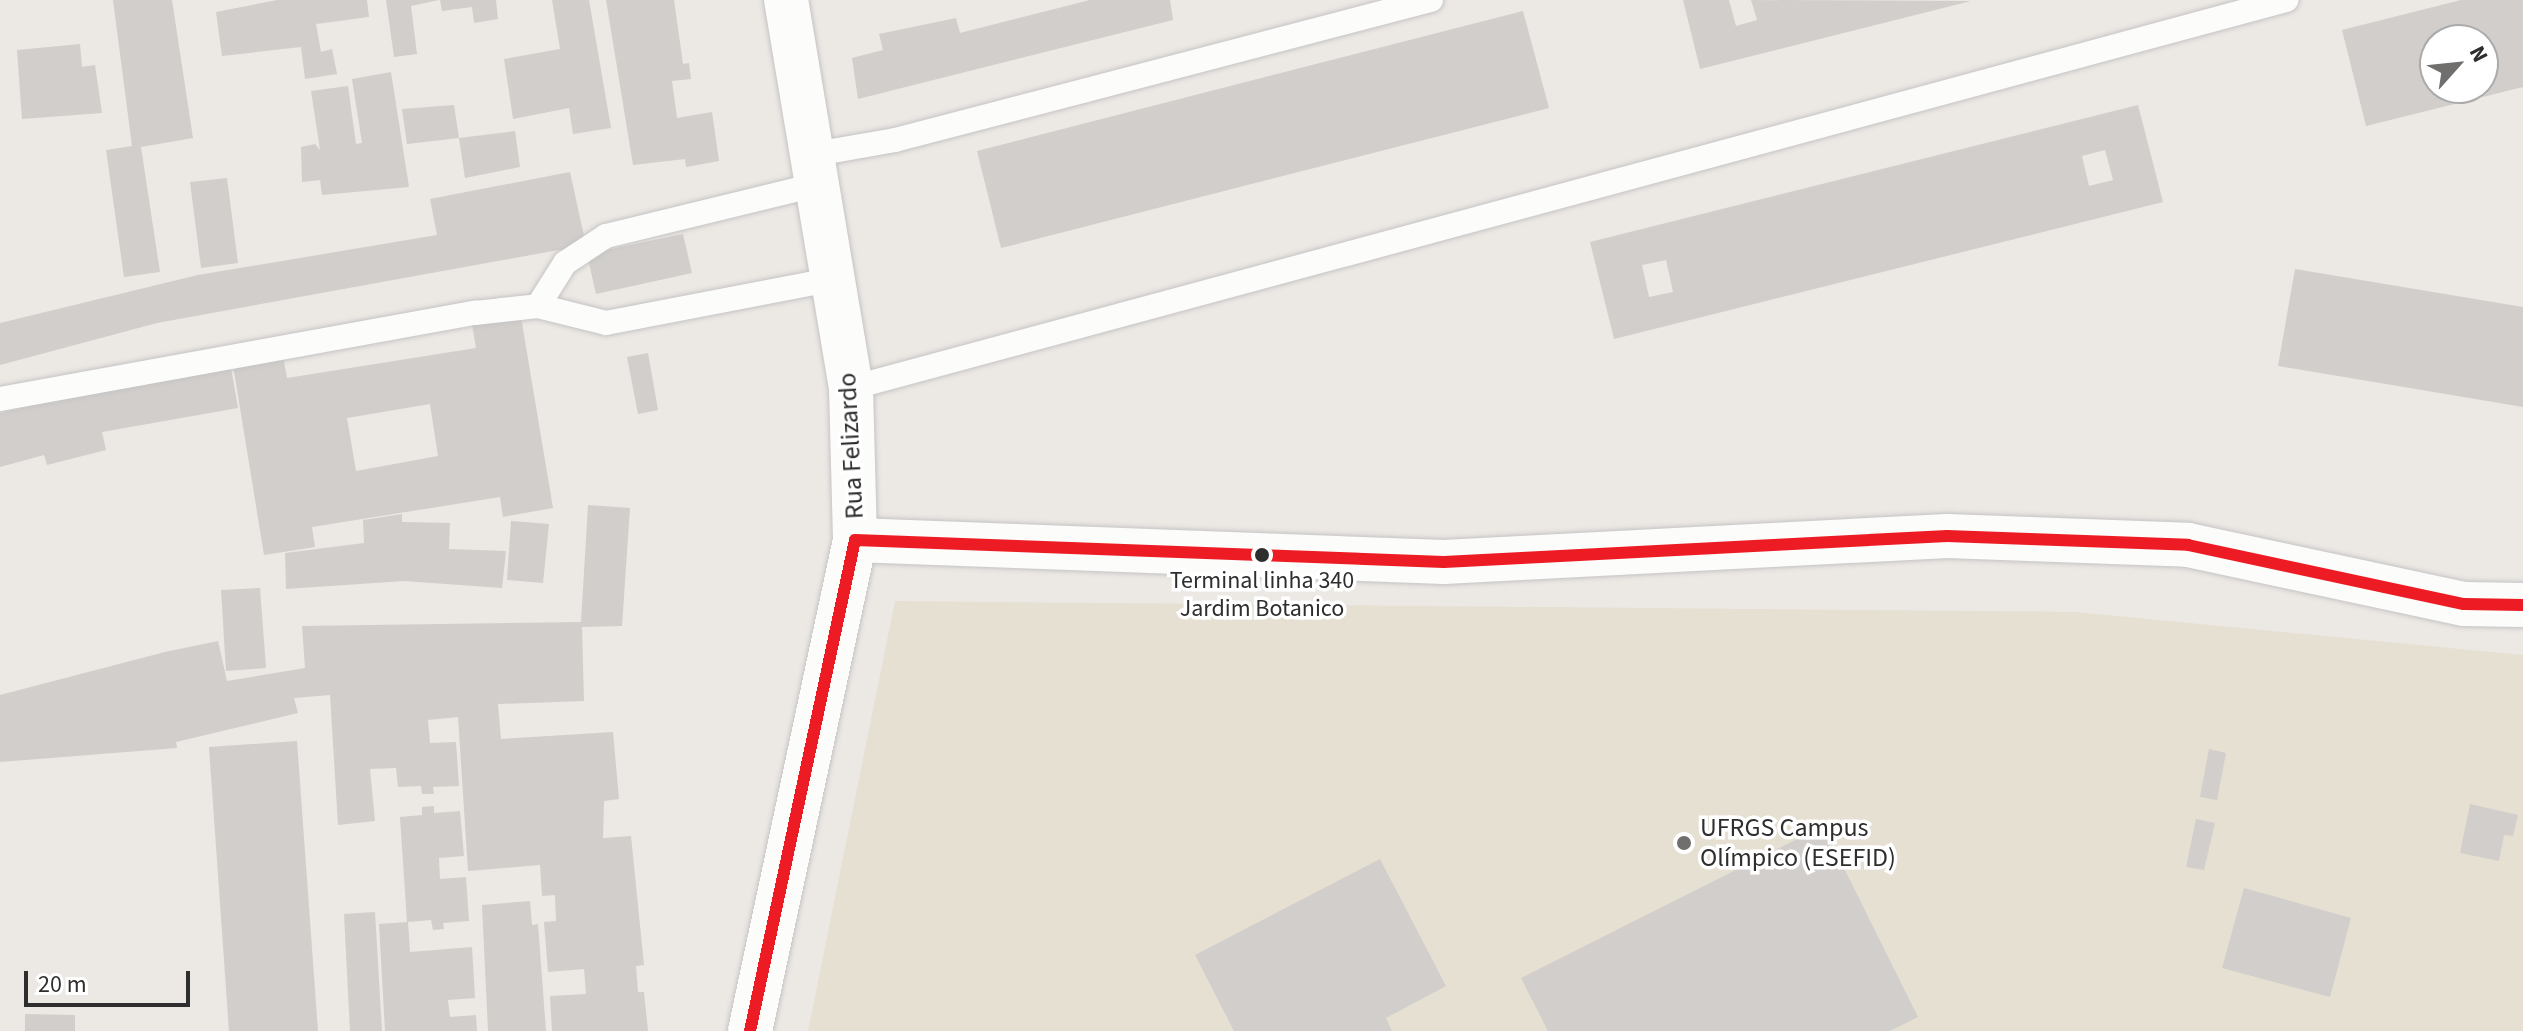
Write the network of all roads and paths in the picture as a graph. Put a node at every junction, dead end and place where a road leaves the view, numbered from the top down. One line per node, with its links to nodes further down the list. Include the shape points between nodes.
1 (786, 0): 4 (street, Rua Felizardo)
2 (1431, 0): 4 (lane, via 895,140)
3 (2286, 0): 7 (lane)
4 (818, 169): 5 (street, Rua Felizardo); 6 (lane, via 606,236 565,263)
5 (835, 279): 6 (lane, via 606,323); 7 (street, Rua Felizardo)
6 (538, 306): 8 (lane)
7 (851, 388): 9 (street, Rua Felizardo)
8 (0, 399)
9 (855, 540): 10 (street, via 1444,562 1947,536 2173,544 2464,604); 11 (street, Rua Felizardo)
10 (2523, 605)
11 (750, 1031)

